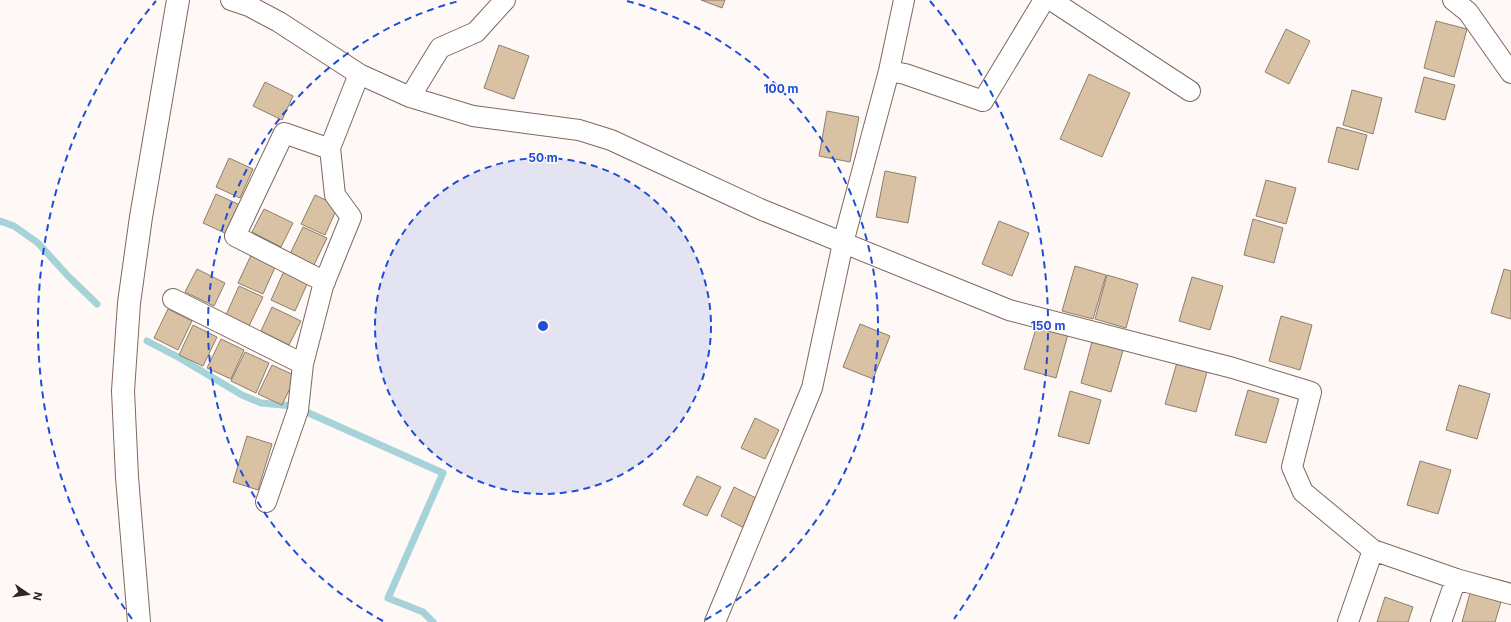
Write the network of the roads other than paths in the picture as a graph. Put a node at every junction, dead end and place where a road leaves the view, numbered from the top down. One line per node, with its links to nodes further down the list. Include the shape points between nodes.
1 (178, 0): 22 (street, via 131,288 123,391)
2 (231, 0): 10 (street, via 249,6 279,22)
3 (505, 0): 12 (street, via 476,32 440,48)
4 (904, 0): 8 (street)
5 (1044, 0): 8 (street, via 982,101)
6 (1051, 0): 11 (street)
7 (1453, 0): 9 (street, via 1468,12)
8 (890, 71): 14 (street)
9 (1511, 73)
10 (359, 74): 12 (street); 13 (street)
11 (1190, 91)
12 (410, 97): 14 (street, via 473,116 579,130 612,140 760,209)
13 (330, 149): 15 (street, via 335,195 351,217); 15 (street, via 284,133 235,236)
14 (843, 243): 19 (street, via 1008,310 1225,366 1310,392 1292,467 1303,492); 23 (street, via 812,388)
15 (325, 282): 17 (street)
16 (173, 299): 17 (street)
17 (303, 364): 18 (street, via 298,410)
18 (266, 502)
19 (1373, 550): 20 (street); 24 (street)
20 (1456, 579): 21 (street); 25 (street)
21 (1511, 594)
22 (139, 622)
23 (716, 622)
24 (1348, 622)
25 (1440, 622)

